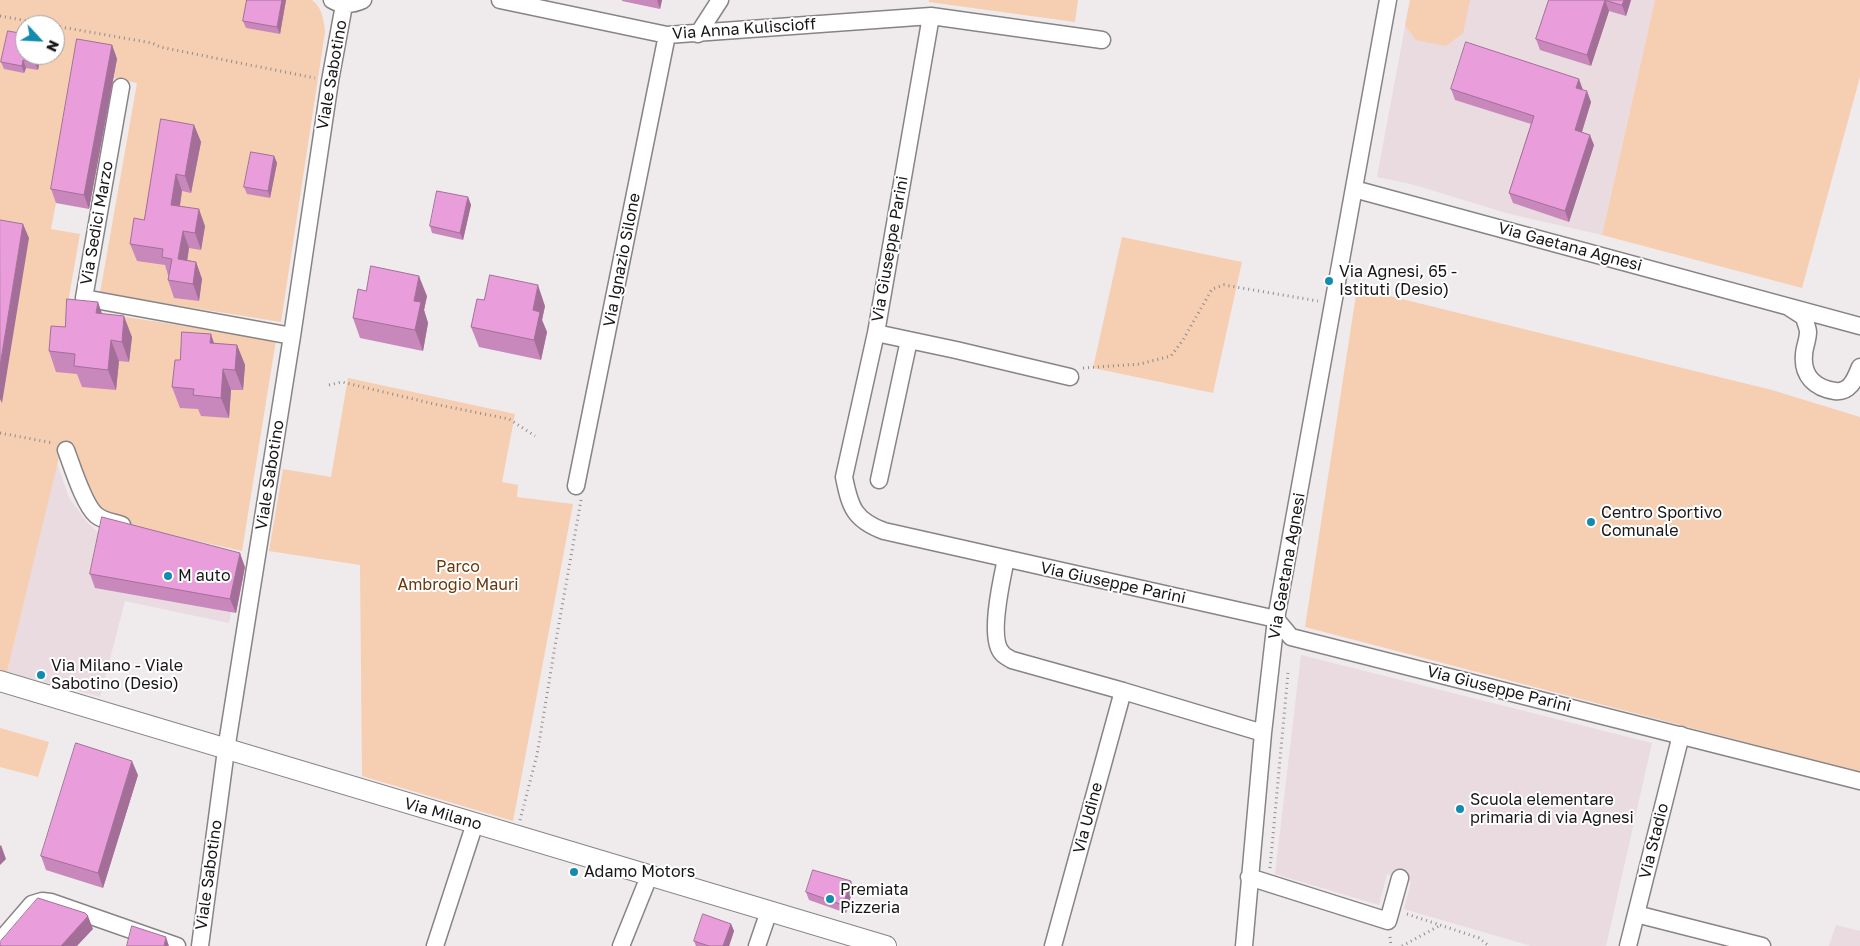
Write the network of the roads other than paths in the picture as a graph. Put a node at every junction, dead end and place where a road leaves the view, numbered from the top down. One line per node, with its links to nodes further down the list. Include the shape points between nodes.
1 (363, 0): 5 (street, via 354,4)
2 (500, 0): 8 (street, Via Anna Kuliscioff)
3 (720, 0): 7 (street)
4 (1388, 0): 11 (street, Via Gaetana Agnesi)
5 (338, 2): 15 (street, Viale Sabotino, via 330,81)
6 (931, 16): 7 (street, Via Anna Kuliscioff); 9 (street, Via Anna Kuliscioff); 14 (street, Via Giuseppe Parini)
7 (698, 34): 8 (street, Via Anna Kuliscioff)
8 (667, 35): 21 (street, Via Ignazio Silone)
9 (1102, 40)
10 (121, 88): 15 (street, Via Sedici Marzo, via 84,298)
11 (1354, 189): 12 (street, Via Gaetana Agnesi); 26 (street, Via Gaetana Agnesi)
12 (1786, 306): 13 (street, Via Gaetana Agnesi); 17 (street, Via Gaetana Agnesi, via 1804,317 1808,332 1804,367 1807,377 1816,385 1840,392 1854,382)
13 (1860, 326)
14 (876, 333): 16 (street); 24 (street, Via Giuseppe Parini, via 844,477 854,511 868,525 884,531)
15 (292, 336): 25 (street, Viale Sabotino)
16 (909, 340): 18 (street); 20 (street)
17 (1860, 367)
18 (1070, 377)
19 (66, 450): 22 (street, via 94,514)
20 (879, 480)
21 (576, 486)
22 (132, 528)
23 (238, 555): 25 (street)
24 (1006, 559): 26 (street, Via Giuseppe Parini); 28 (street, via 997,600 998,641 1002,653 1012,660)
25 (257, 560): 31 (street, Viale Sabotino)
26 (1276, 619): 29 (street, Via Gaetana Agnesi); 30 (street, Via Giuseppe Parini, via 1291,637)
27 (0, 681): 31 (main road, Via Milano)
28 (1123, 691): 29 (street); 46 (street, Via Udine)
29 (1263, 733): 35 (street, Via Gaetana Agnesi)
30 (1681, 735): 32 (street, Via Giuseppe Parini); 38 (street, Via Stadio)
31 (226, 750): 33 (main road, Via Milano); 41 (street, Viale Sabotino)
32 (1860, 781)
33 (474, 823): 34 (main road, Via Milano); 42 (street)
34 (650, 874): 37 (main road, Via Milano); 43 (street)
35 (1249, 877): 36 (street, via 1388,921); 47 (street, Via Gaetana Agnesi)
36 (1400, 878)
37 (769, 911): 44 (street); 45 (main road, Via Milano)
38 (1636, 914): 48 (street, Via Stadio); 49 (street)
39 (0, 941): 40 (street, via 32,904 42,901)
40 (177, 946)
41 (200, 946)
42 (435, 946)
43 (621, 946)
44 (757, 946)
45 (886, 946)
46 (1053, 946)
47 (1244, 946)
48 (1628, 946)
49 (1762, 946)

